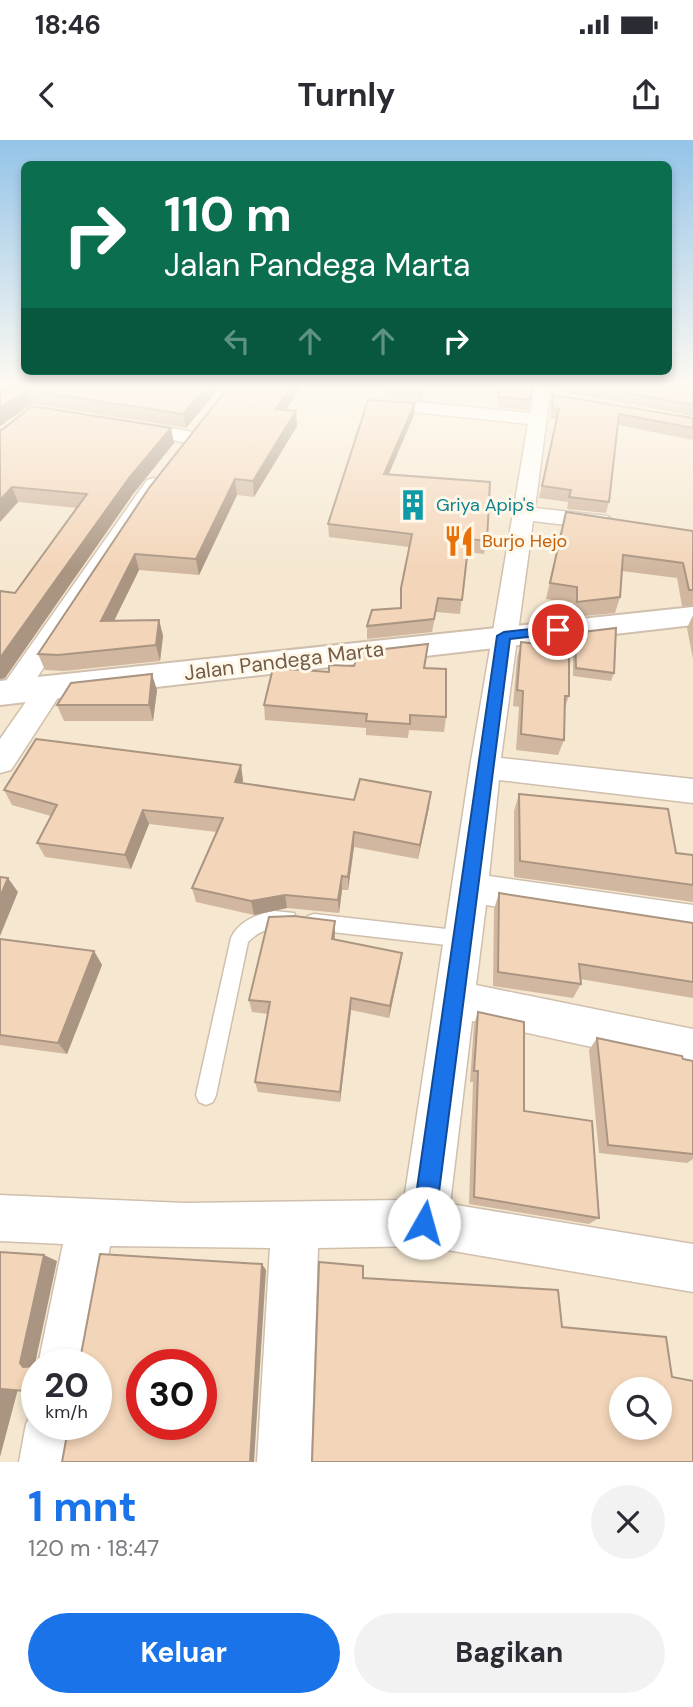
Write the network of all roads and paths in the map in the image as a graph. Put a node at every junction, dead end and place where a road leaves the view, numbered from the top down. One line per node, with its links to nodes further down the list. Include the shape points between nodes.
1 (182, 447): 8 (street)
2 (533, 447): 3 (street)
3 (523, 513): 4 (street); 6 (street)
4 (609, 523)
5 (693, 615): 6 (street, Jalan Pandega Marta)
6 (504, 636): 7 (street, Jalan Pandega Marta); 10 (street)
7 (51, 687): 8 (street, Jalan Pandega Marta); 9 (street)
8 (6, 692)
9 (0, 762)
10 (485, 766): 11 (street); 12 (street)
11 (693, 791)
12 (469, 888): 13 (street); 14 (street)
13 (693, 920)
14 (464, 939): 15 (street); 17 (lane, via 296,919 272,918 252,925 240,938)
15 (455, 999): 16 (street); 20 (street)
16 (693, 1049)
17 (206, 1095)
18 (0, 1218): 19 (street)
19 (91, 1223): 21 (street); 23 (street)
20 (424, 1223): 21 (street); 22 (street)
21 (295, 1224): 26 (street)
22 (693, 1268)
23 (67, 1349)
24 (50, 1440): 25 (street)
25 (46, 1462)
26 (284, 1462)

